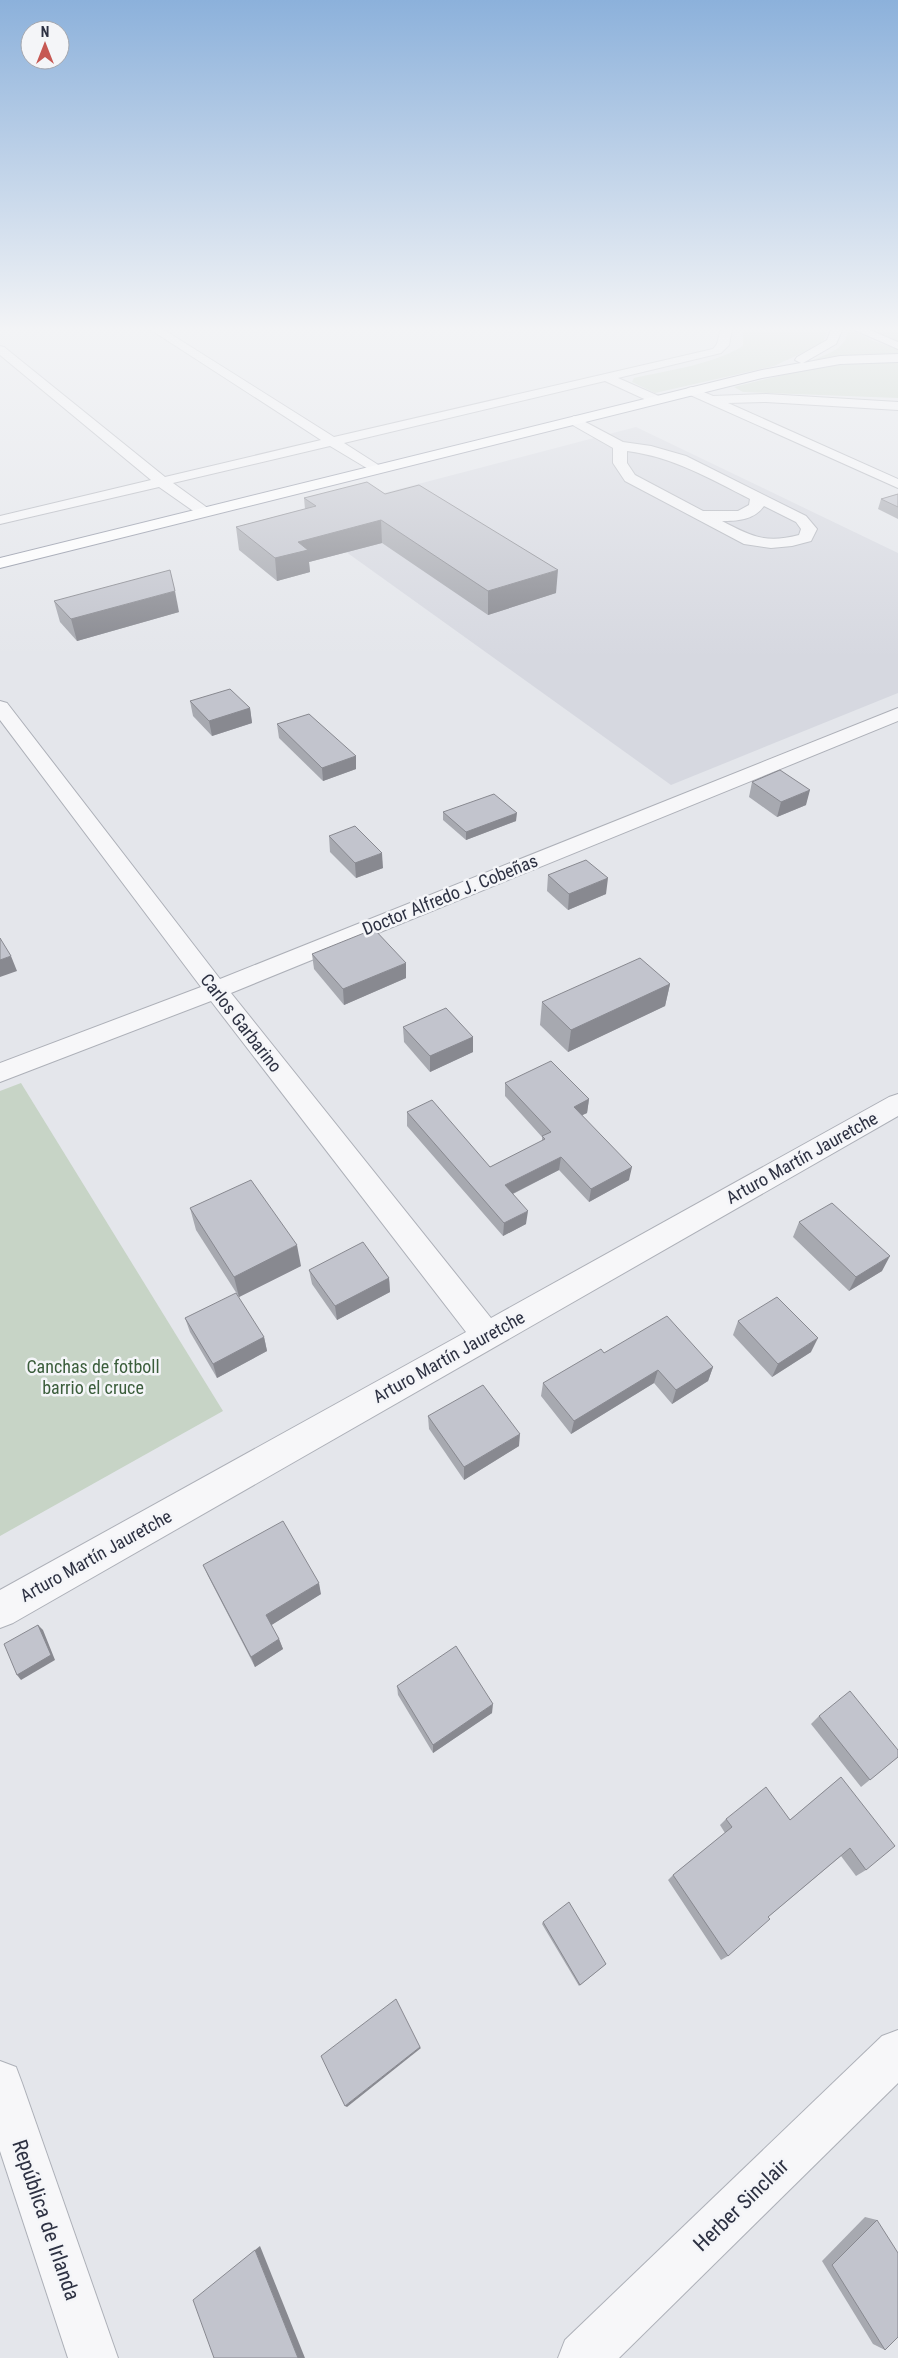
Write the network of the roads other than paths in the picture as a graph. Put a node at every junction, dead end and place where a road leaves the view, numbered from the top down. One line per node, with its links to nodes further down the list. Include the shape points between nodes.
1 (108, 438): 10 (street)
2 (324, 438): 7 (street)
3 (353, 438): 7 (street)
4 (501, 438): 9 (highway)
5 (606, 438): 8 (street)
6 (796, 438): 11 (street)
7 (332, 443): 9 (street); 10 (street)
8 (620, 446): 12 (street, via 651,450 681,459); 14 (street, via 620,463 630,478)
9 (375, 469): 13 (highway)
10 (162, 482): 13 (street); 15 (street)
11 (898, 484)
12 (757, 498): 14 (street, via 755,511 746,514); 14 (street, via 801,519 809,529 806,538 785,544 758,543)
13 (204, 512): 16 (highway)
14 (700, 515)
15 (0, 520)
16 (0, 562)
17 (0, 707): 19 (street, Carlos Garbarino)
18 (898, 714): 19 (street, Doctor Alfredo J. Cobeñas)
19 (216, 990): 20 (street, Doctor Alfredo J. Cobeñas); 22 (street, Carlos Garbarino)
20 (0, 1073)
21 (898, 1104): 22 (street, Arturo Martín Jauretche)
22 (486, 1335): 23 (street, Arturo Martín Jauretche)
23 (0, 1610)
24 (898, 2052): 27 (street, Herber Sinclair)
25 (0, 2083): 26 (street, República de Irlanda)
26 (93, 2358)
27 (583, 2358)

